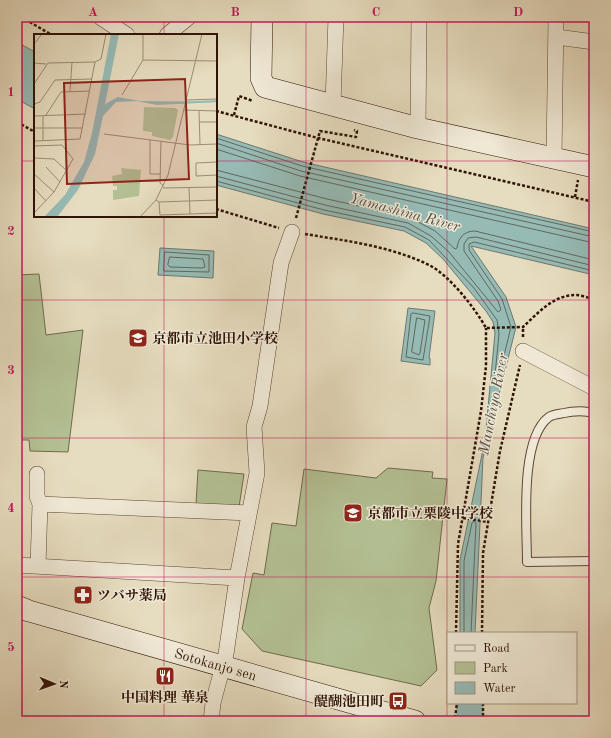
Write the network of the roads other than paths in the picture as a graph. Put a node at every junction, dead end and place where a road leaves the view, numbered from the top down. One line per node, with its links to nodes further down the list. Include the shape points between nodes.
1 (100, 17): 7 (street)
2 (189, 17): 8 (street)
3 (262, 17): 11 (street, via 261,78 265,87)
4 (336, 17): 11 (street)
5 (419, 17): 12 (street)
6 (556, 17): 9 (street)
7 (126, 34)
8 (168, 34)
9 (557, 37): 10 (street); 13 (street)
10 (594, 42)
11 (333, 104): 12 (street)
12 (418, 128): 13 (street)
13 (554, 158): 14 (street)
14 (594, 167)
15 (293, 228): 21 (street, via 281,263 260,406 254,427 257,473)
16 (523, 351): 17 (street)
17 (594, 388)
18 (594, 414): 22 (lane, via 566,412 550,416 541,425 527,469 526,506 527,562)
19 (37, 474): 20 (street, via 37,496)
20 (40, 504): 21 (street); 24 (street)
21 (249, 513): 25 (street)
22 (594, 561)
23 (17, 565): 24 (street)
24 (38, 566): 25 (street)
25 (237, 578): 27 (street)
26 (17, 606): 27 (street, Sotokanjo sen)
27 (223, 665): 28 (street); 29 (street, Sotokanjo sen)
28 (211, 721)
29 (415, 721)

